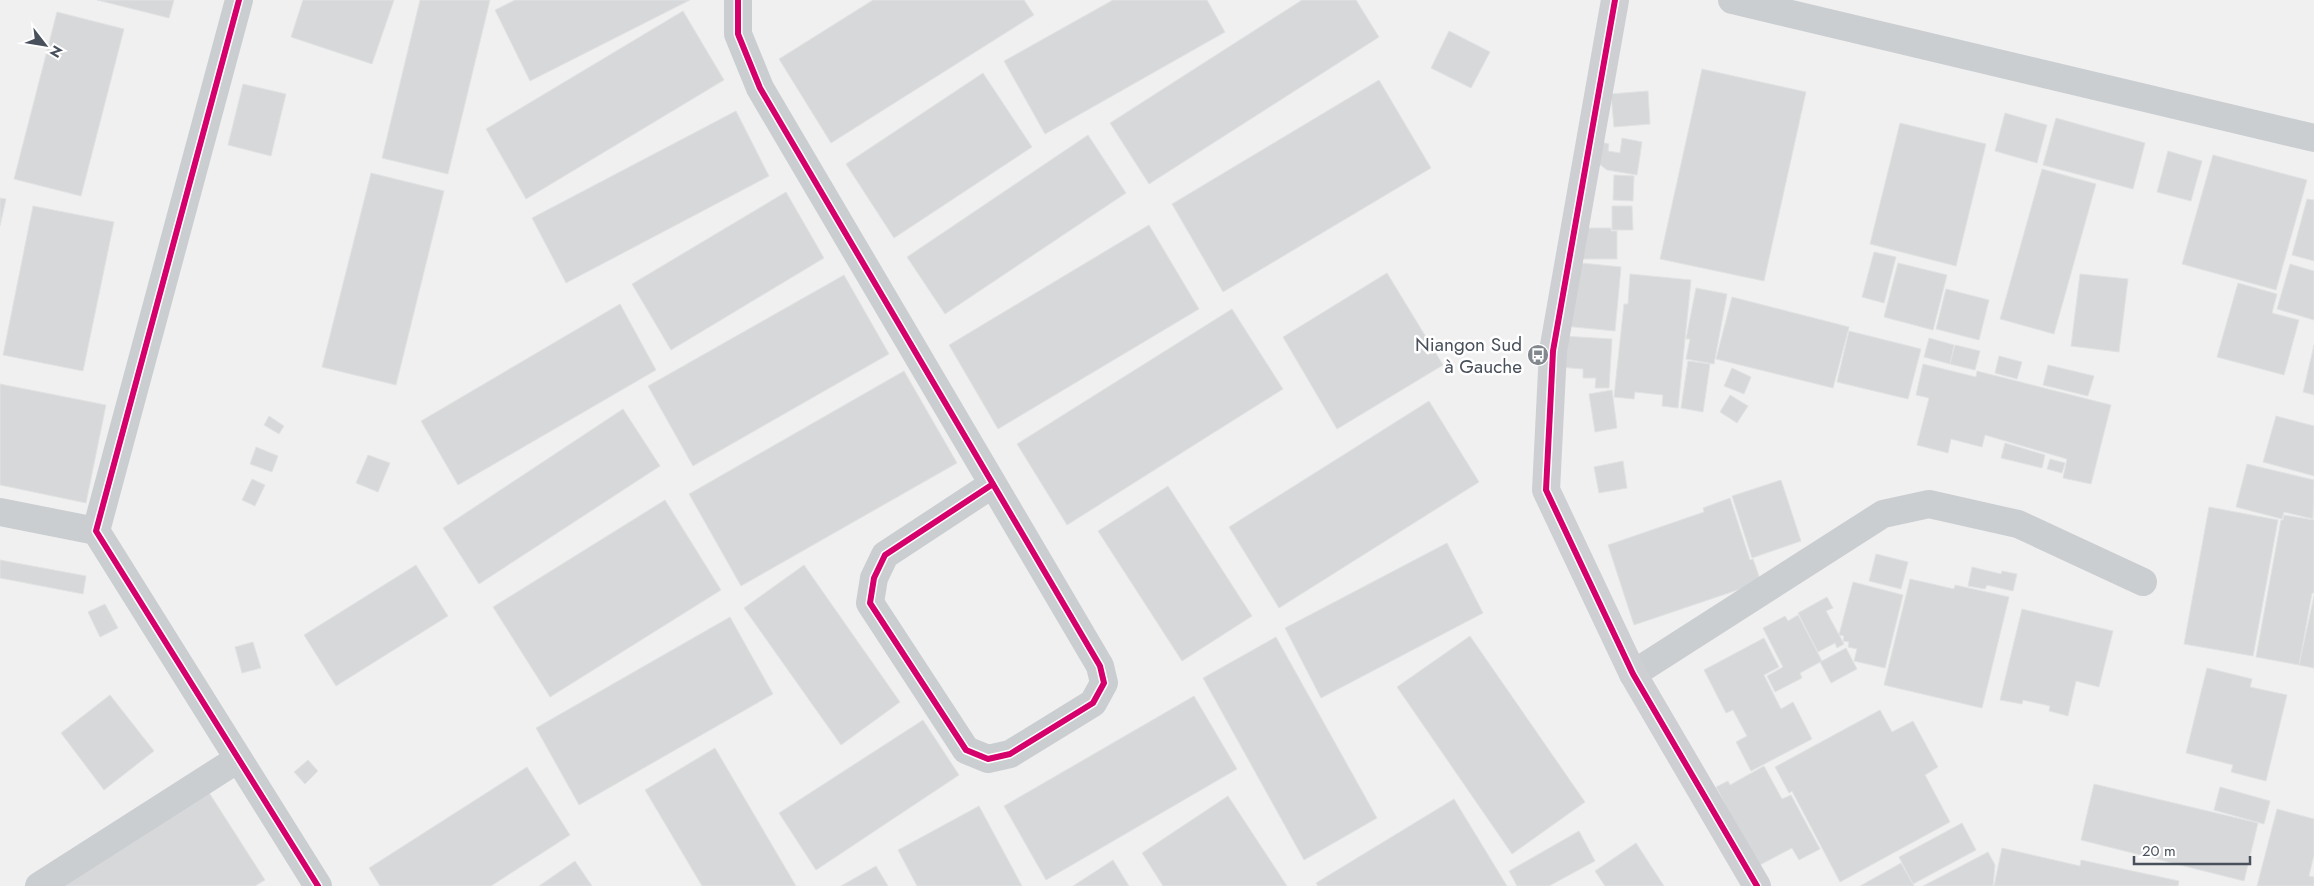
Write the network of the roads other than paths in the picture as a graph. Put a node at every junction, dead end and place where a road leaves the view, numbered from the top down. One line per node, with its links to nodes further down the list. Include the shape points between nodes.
1 (239, 0): 8 (street)
2 (738, 0): 6 (street, via 738,34 760,88)
3 (1615, 0): 10 (street, via 1553,351 1546,490)
4 (1732, 0): 5 (street)
5 (2314, 138)
6 (993, 484): 6 (street, via 1100,666 1104,683 1093,703 1010,754 988,759 966,750 870,603 874,578 885,555)
7 (0, 512): 8 (street)
8 (96, 531): 11 (street)
9 (2143, 582): 10 (street, via 2018,524 1929,504 1883,514)
10 (1633, 674): 14 (street)
11 (238, 759): 12 (street); 13 (street)
12 (39, 886)
13 (318, 886)
14 (1757, 886)

